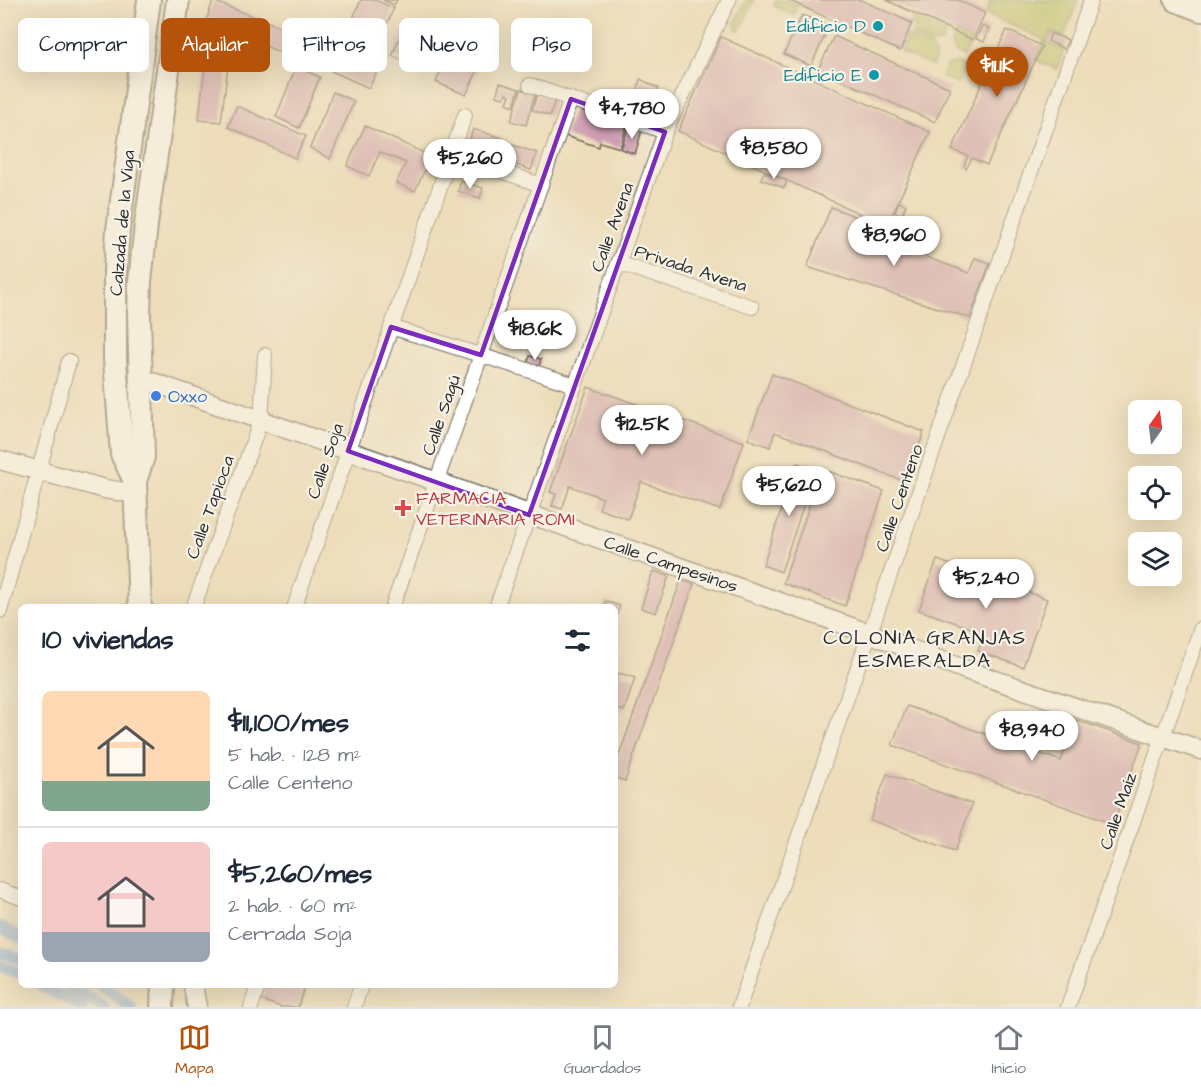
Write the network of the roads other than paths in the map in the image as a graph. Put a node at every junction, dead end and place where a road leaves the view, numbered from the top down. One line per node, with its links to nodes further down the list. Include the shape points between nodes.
1 (149, 0): 26 (main road, Calzada de la Viga, via 115,270 122,454)
2 (178, 0): 19 (main road, Calzada de la Viga, via 141,270)
3 (729, 0): 10 (street, Calle Avena)
4 (1091, 0): 35 (street, Calle Centeno)
5 (1176, 0): 6 (main road)
6 (1201, 10)
7 (530, 85): 8 (street)
8 (571, 99): 10 (street); 12 (street, Calle Sagú)
9 (465, 115): 15 (street, Calle Soja)
10 (665, 132): 13 (street, Calle Avena)
11 (478, 163): 12 (street)
12 (541, 185): 17 (street, Calle Sagú)
13 (618, 263): 14 (street, Privada Avena); 20 (street, Calle Avena)
14 (752, 307)
15 (391, 327): 17 (street); 22 (street, Calle Soja)
16 (265, 355): 21 (street, Calle Tapioca)
17 (481, 355): 20 (street); 25 (street, Calle Sagú)
18 (69, 361): 24 (street)
19 (141, 378): 21 (street, Calle Campesinos); 26 (main road, Calzada de la Viga, via 143,457)
20 (575, 385): 27 (street, Calle Avena)
21 (261, 420): 22 (street, Calle Campesinos); 29 (street, Calle Tapioca)
22 (348, 451): 25 (street, Calle Campesinos); 30 (street, Calle Soja)
23 (0, 460): 24 (street)
24 (39, 471): 26 (street); 33 (street)
25 (436, 482): 27 (street, Calle Campesinos); 31 (street, Calle Sagú)
26 (135, 488): 28 (main road, Calzada de la Viga)
27 (529, 515): 32 (street, Calle Avena); 35 (street, Calle Campesinos)
28 (140, 604)
29 (194, 604)
30 (295, 604)
31 (393, 604)
32 (497, 604)
33 (0, 610)
34 (1201, 628): 36 (street, Calle Maíz)
35 (871, 634): 36 (street, Calle Campesinos); 48 (street, Calle Centeno)
36 (1163, 736): 37 (street, Calle Campesinos); 49 (street, Calle Maíz)
37 (1201, 750)
38 (0, 890): 39 (street)
39 (18, 897)
40 (164, 988): 44 (main road)
41 (194, 988): 45 (street)
42 (257, 988): 46 (street)
43 (360, 988): 47 (street)
44 (162, 1007)
45 (198, 1007)
46 (251, 1007)
47 (354, 1007)
48 (739, 1007)
49 (1068, 1007)

